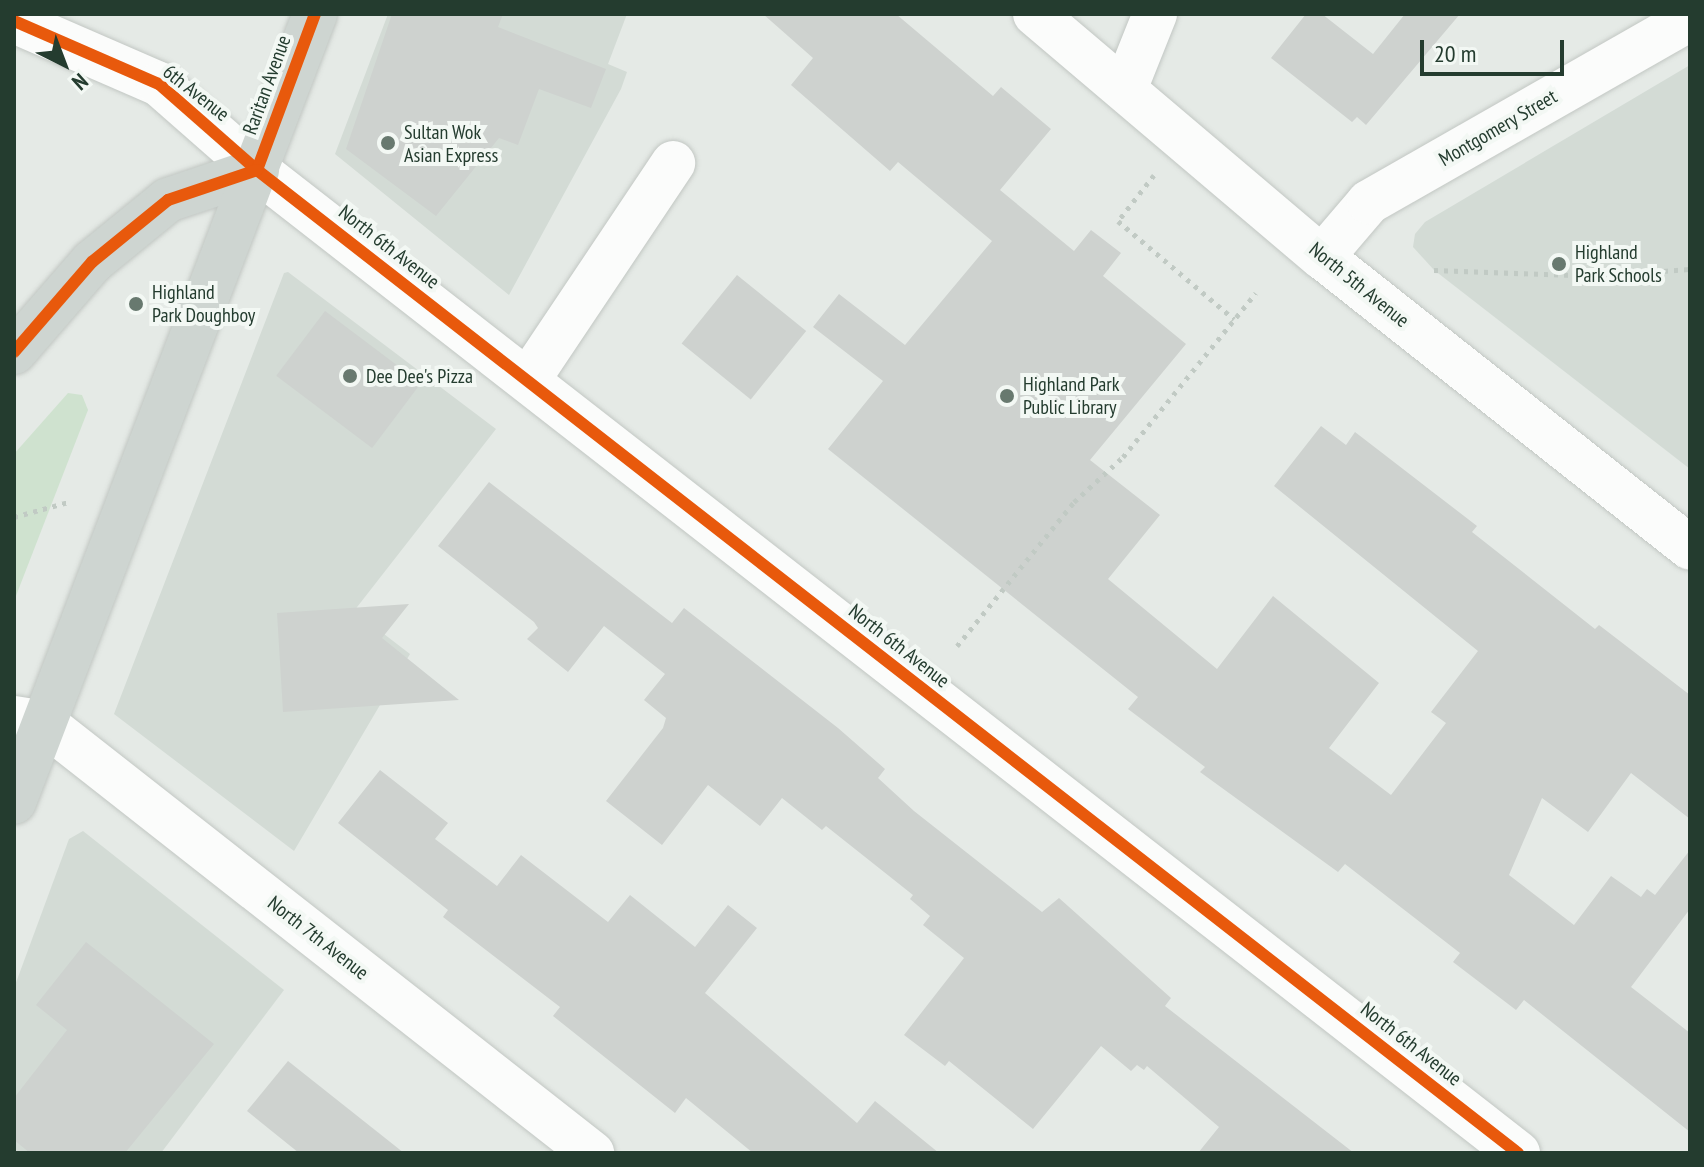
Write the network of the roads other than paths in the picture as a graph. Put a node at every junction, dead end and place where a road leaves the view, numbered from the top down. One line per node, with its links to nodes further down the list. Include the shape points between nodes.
1 (315, 14): 8 (main road, Raritan Avenue)
2 (1035, 14): 6 (street, North 5th Avenue)
3 (1155, 14): 6 (street)
4 (1690, 19): 9 (street, Montgomery Street, via 1369,202)
5 (14, 21): 8 (street, 6th Avenue, via 159,84)
6 (1125, 89): 9 (street, North 5th Avenue)
7 (673, 163): 11 (street)
8 (257, 170): 10 (main road, via 168,200 92,262); 11 (street, North 6th Avenue); 13 (main road, Raritan Avenue)
9 (1322, 257): 12 (street, North 5th Avenue)
10 (14, 352)
11 (528, 380): 16 (street, North 6th Avenue)
12 (1690, 548)
13 (29, 720): 14 (main road, Raritan Avenue); 15 (street, North 7th Avenue)
14 (14, 802)
15 (592, 1153)
16 (1518, 1153)

